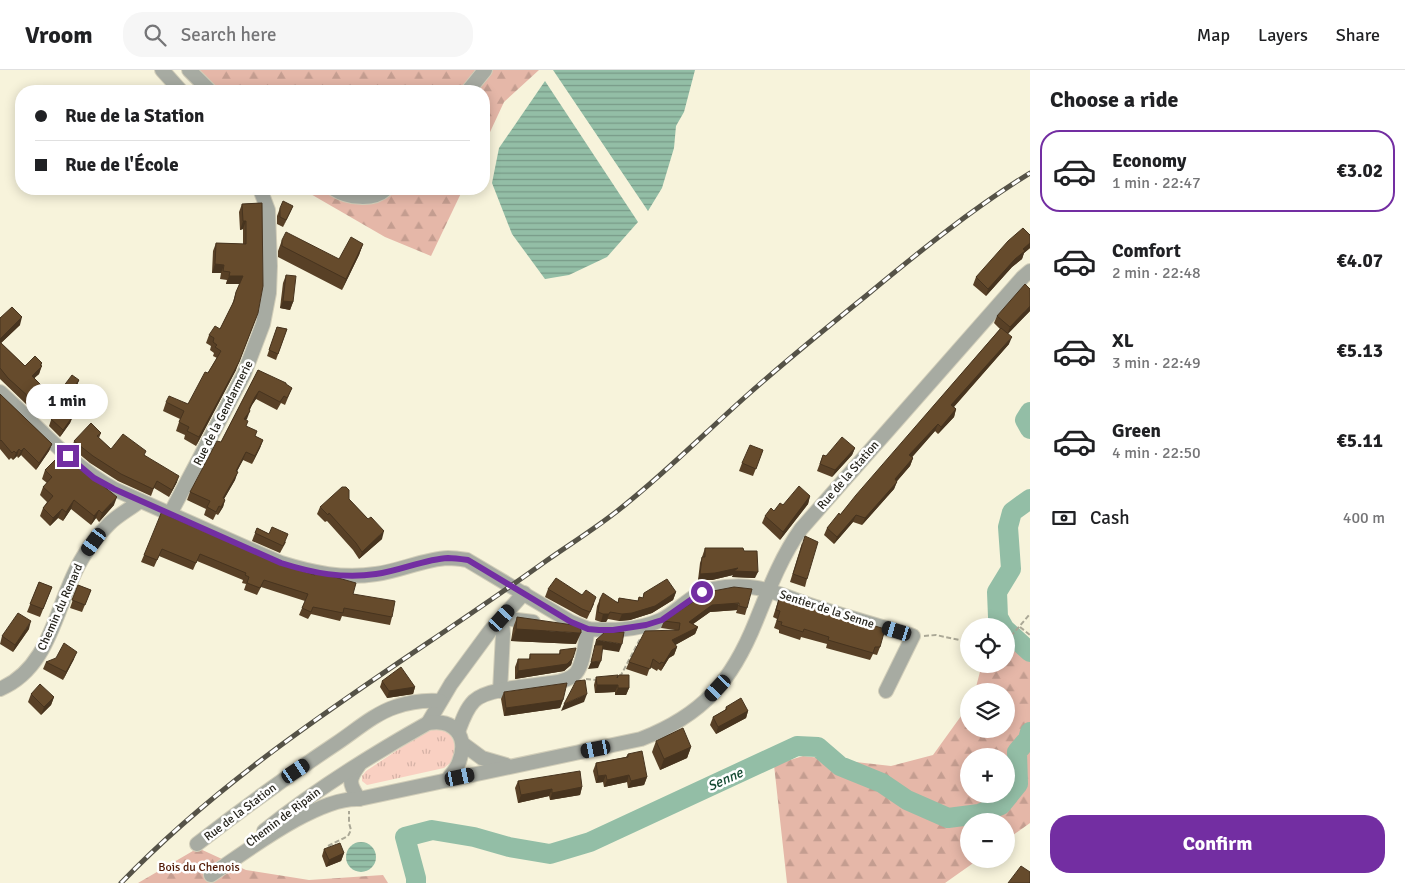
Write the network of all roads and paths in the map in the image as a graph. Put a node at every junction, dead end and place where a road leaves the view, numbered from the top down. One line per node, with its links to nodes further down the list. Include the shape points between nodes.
1 (162, 70): 4 (street)
2 (189, 70): 5 (street)
3 (485, 70): 6 (street)
4 (176, 85)
5 (204, 85)
6 (473, 85)
7 (262, 195): 13 (street, Rue de la Gendarmerie, via 268,210 270,266 263,324 244,374)
8 (343, 195): 9 (street)
9 (369, 195)
10 (1030, 271): 14 (street, Rue de la Station, via 801,529 781,560)
11 (0, 392): 12 (street, via 80,467 108,486)
12 (140, 501): 13 (street); 28 (street, Chemin du Renard, via 110,523 94,542 73,576 37,658 27,672)
13 (170, 514): 15 (street, via 281,563 305,570 333,576 356,576 448,558 468,560)
14 (769, 589): 18 (street, via 731,586 702,592 662,620); 30 (street, Sentier de la Senne, via 816,607 913,636); 35 (street, Chemin de Ripain, via 730,673 708,699 685,718 641,738)
15 (524, 593): 17 (street); 20 (street)
16 (1030, 614): 19 (path)
17 (502, 618): 20 (street, via 568,629); 29 (street); 31 (street)
18 (646, 625): 20 (street, via 613,630); 26 (path)
19 (1020, 627): 21 (path); 23 (path)
20 (588, 629): 25 (street, via 578,671)
21 (1015, 631)
22 (936, 635): 24 (path)
23 (1030, 635)
24 (960, 640)
25 (574, 675): 27 (path); 29 (street, via 560,682)
26 (618, 679)
27 (598, 680)
28 (0, 689)
29 (500, 690): 33 (street, via 474,701 467,710)
30 (886, 691)
31 (440, 701): 32 (street); 38 (street, Rue de la Station, via 409,703 375,717)
32 (428, 723): 33 (street, via 443,723); 34 (street, Chemin de Ripain)
33 (461, 738): 35 (street, Chemin de Ripain, via 482,758); 36 (street, via 459,762)
34 (359, 765): 37 (street, via 350,783); 40 (street, Chemin de Ripain, via 300,803)
35 (512, 766): 36 (street, Chemin de Ripain)
36 (448, 779): 37 (street, Chemin de Ripain)
37 (354, 798): 39 (path, via 348,836); 40 (street, Chemin de Ripain, via 302,816)
38 (197, 844)
39 (328, 846)
40 (207, 879)

